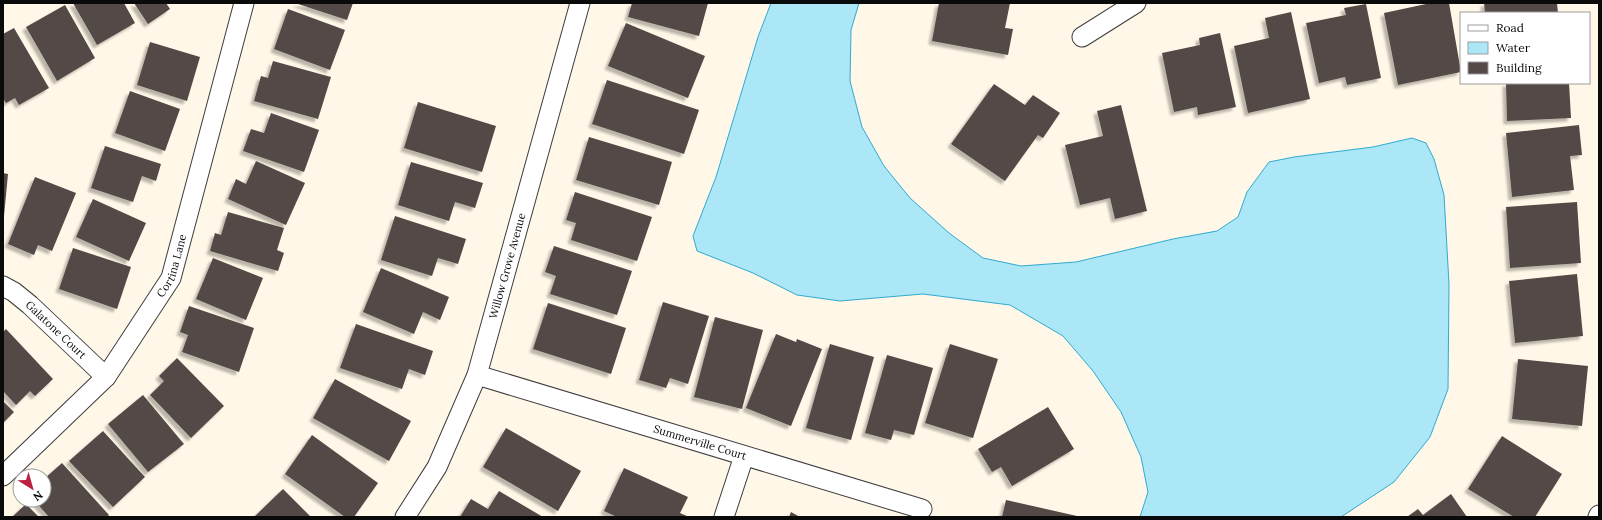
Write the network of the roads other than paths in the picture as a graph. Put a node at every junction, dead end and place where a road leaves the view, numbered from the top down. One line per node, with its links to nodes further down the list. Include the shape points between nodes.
1 (244, 3): 7 (street, Cortina Lane, via 170,278)
2 (580, 3): 6 (street, Willow Grove Avenue)
3 (1136, 3): 4 (street)
4 (1082, 37)
5 (3, 286): 7 (street, Galatone Court, via 30,305)
6 (477, 375): 8 (street, Summerville Court); 11 (street, Willow Grove Avenue, via 437,466)
7 (106, 377): 9 (street, Cortina Lane)
8 (744, 456): 10 (street, Summerville Court); 12 (street)
9 (3, 476)
10 (922, 509)
11 (405, 517)
12 (724, 517)

